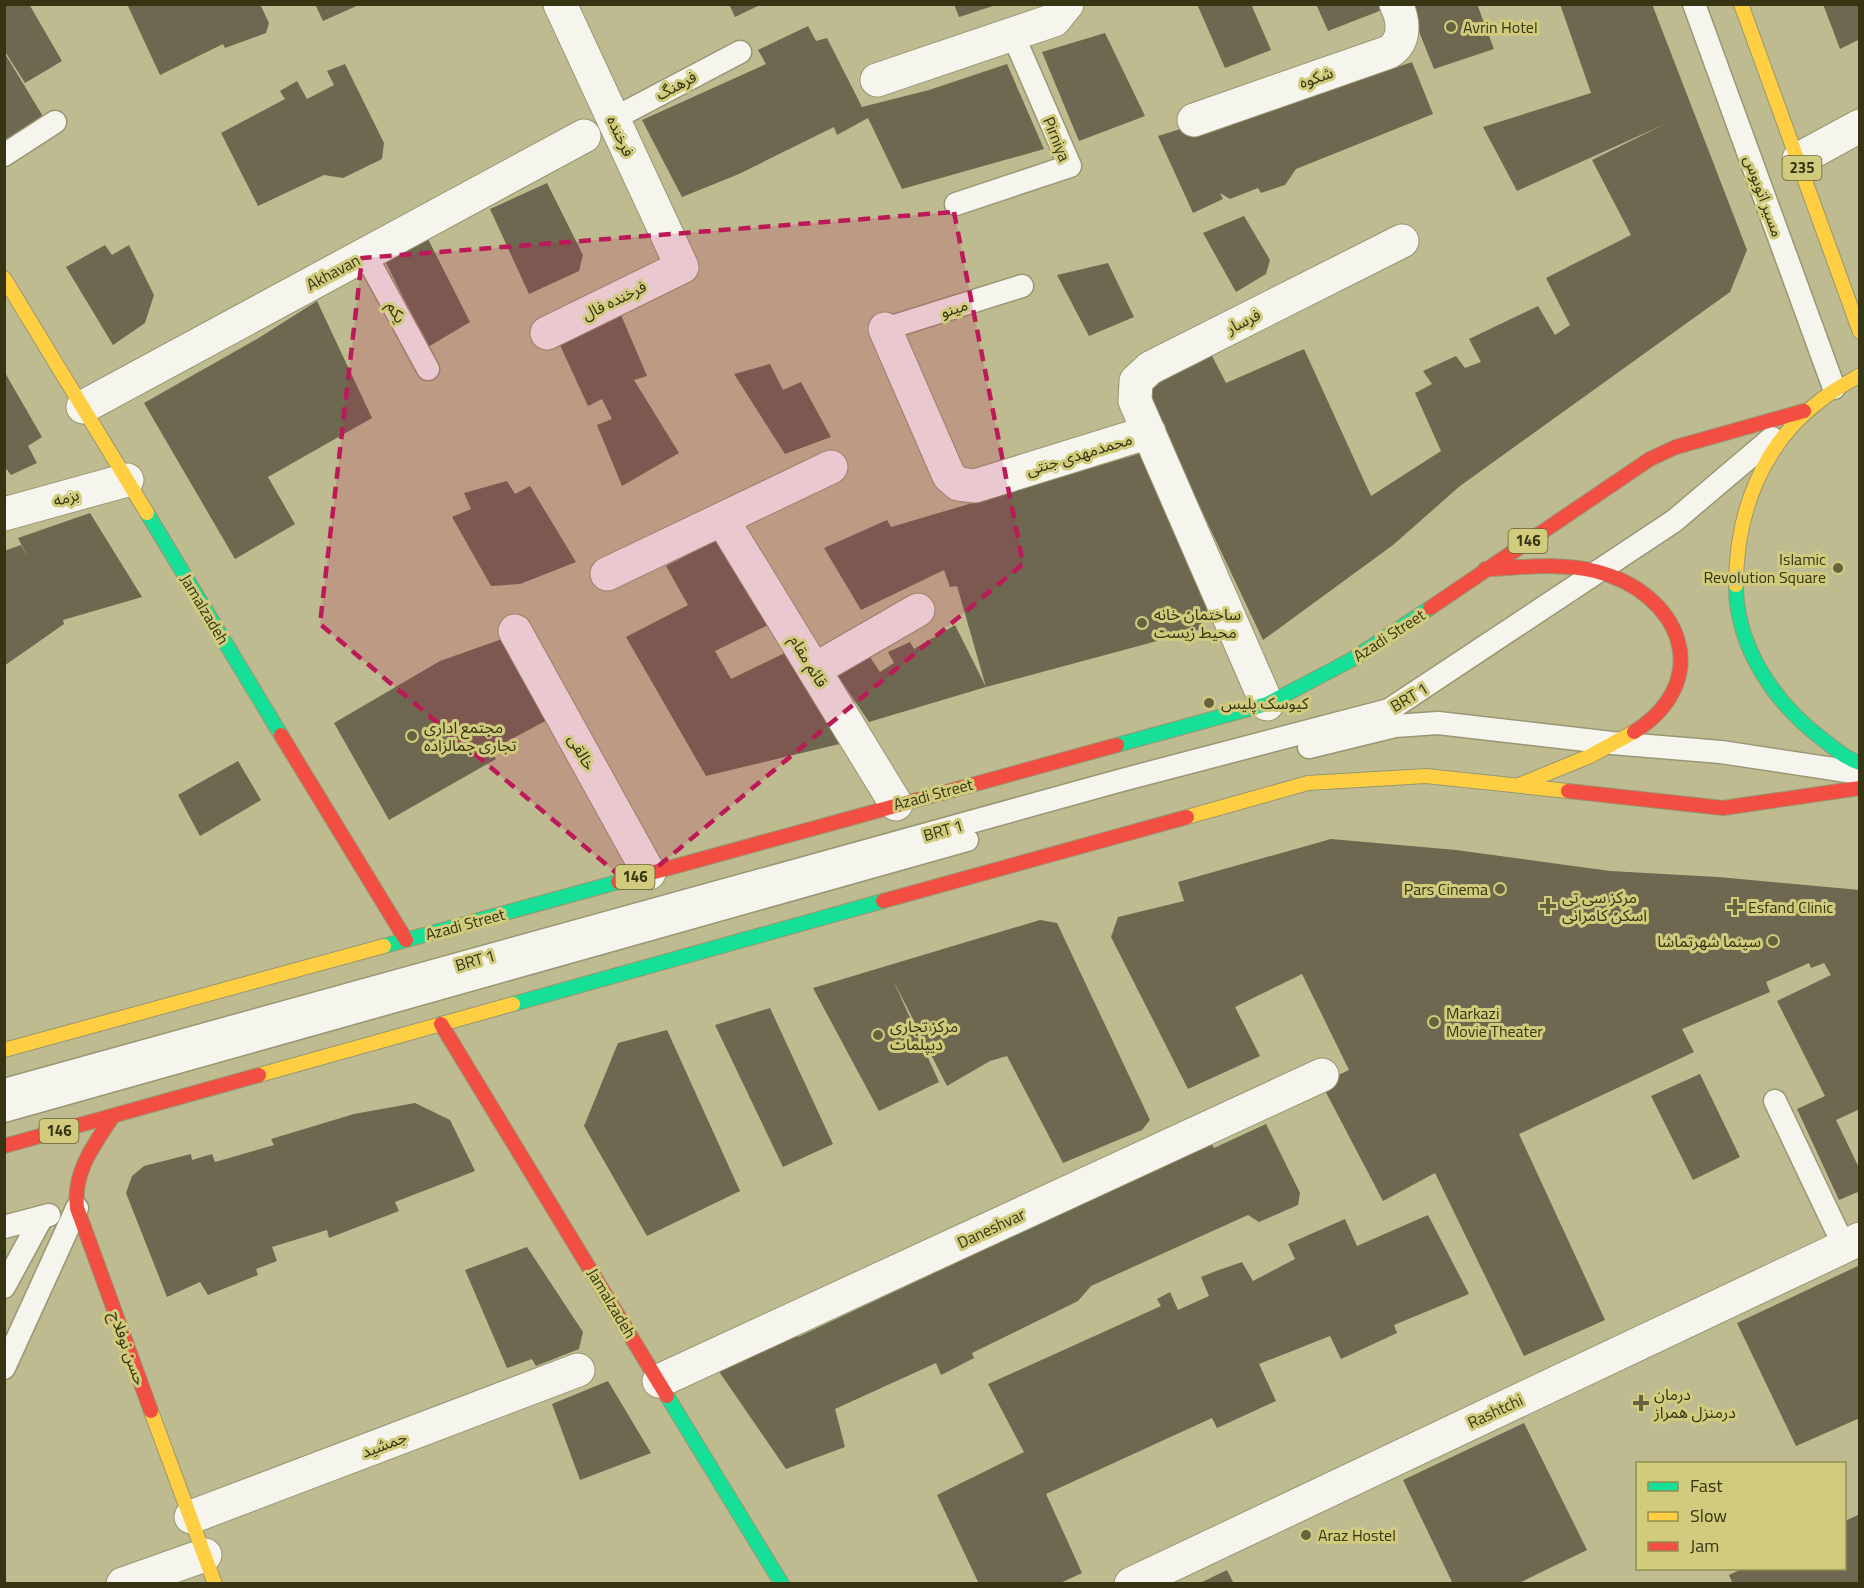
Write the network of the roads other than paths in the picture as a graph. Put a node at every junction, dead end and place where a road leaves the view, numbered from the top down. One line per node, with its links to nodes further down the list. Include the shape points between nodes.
1 (560, 4): 9 (street, فرخنده)
2 (1067, 4): 6 (street, via 1054,20)
3 (1396, 4): 10 (street, شکوه, via 1402,20 1401,36 1389,52)
4 (1694, 4): 27 (lane, مسیر اتوبوس)
5 (1741, 4): 15 (main road, 235)
6 (1012, 35): 8 (street); 16 (lane, Pirniya, via 1070,166)
7 (740, 52): 9 (lane, فرهنگ)
8 (877, 80)
9 (613, 119): 19 (street, فرخنده)
10 (1194, 120)
11 (55, 122): 14 (lane)
12 (1860, 126): 15 (street)
13 (584, 136): 18 (street, Akhavan)
14 (4, 155)
15 (1799, 159): 23 (main road, 235)
16 (956, 204)
17 (1402, 241): 30 (street, فرسار, via 1141,374 1134,391 1135,401)
18 (366, 254): 25 (lane, یکم); 28 (street, Akhavan)
19 (682, 267): 24 (street, فرخنده فال)
20 (4, 278): 28 (main road, Jamalzadeh)
21 (1022, 286): 22 (lane, مینو)
22 (885, 329): 30 (street, محمدمهدی جنتی, via 948,476 958,484 975,486)
23 (1860, 332)
24 (547, 333)
25 (428, 369)
26 (1860, 375): 27 (main road)
27 (1834, 388): 29 (main road)
28 (83, 408): 32 (main road, Jamalzadeh)
29 (1804, 411): 35 (main road, Azadi Street / 146, via 1676,447 1650,459); 36 (lane, BRT 1, via 1674,521); 43 (main road, via 1767,456 1743,510 1734,568 1742,626 1766,680 1803,726)
30 (1149, 432): 41 (street, محمدمهدی جنتی)
31 (831, 467): 34 (street)
32 (127, 480): 33 (street, بزمه); 49 (main road, Jamalzadeh)
33 (4, 514)
34 (722, 519): 37 (street); 40 (street, قائم مقام)
35 (1485, 569): 36 (main road, via 1563,566); 41 (main road, Azadi Street / 146, via 1398,632 1310,684)
36 (1596, 571): 42 (main road, via 1643,590 1661,607 1680,639 1683,658 1672,696 1652,718); 53 (lane, BRT 1, via 1389,710 1122,780)
37 (607, 574)
38 (918, 610): 40 (street)
39 (515, 632): 48 (street, خالقی)
40 (814, 670): 47 (street, قائم مقام)
41 (1267, 704): 47 (main road, Azadi Street / 146)
42 (1612, 743): 44 (lane, BRT 1, via 1721,752); 45 (main road); 55 (lane, BRT 1, via 1438,723 1395,726 1130,794)
43 (1860, 763)
44 (1860, 773)
45 (1518, 785): 46 (main road, 146, via 1723,808); 50 (main road, 146, via 1426,776 1308,783)
46 (1860, 788)
47 (896, 804): 48 (main road, Azadi Street / 146)
48 (649, 873): 49 (main road, Azadi Street / 146)
49 (406, 940): 51 (main road, Azadi Street / 146)
50 (441, 1024): 56 (main road, 146); 65 (main road, Jamalzadeh)
51 (4, 1050)
52 (1322, 1076): 65 (street, Daneshvar)
53 (4, 1090)
54 (1775, 1101): 61 (lane)
55 (4, 1111)
56 (113, 1116): 57 (main road, 146); 58 (main road, حسن نوفلاح, via 77,1175)
57 (4, 1146)
58 (76, 1208): 59 (lane); 63 (lane); 66 (main road, حسن نوفلاح)
59 (42, 1217): 60 (lane); 62 (lane)
60 (4, 1227)
61 (1852, 1243): 70 (street, Rashtchi)
62 (4, 1287)
63 (4, 1368)
64 (578, 1370): 66 (street, جمشید)
65 (659, 1381): 69 (main road, Jamalzadeh)
66 (191, 1517): 67 (main road, حسن نوفلاح)
67 (210, 1569): 68 (street)
68 (123, 1584)
69 (782, 1584)
70 (1131, 1584)

